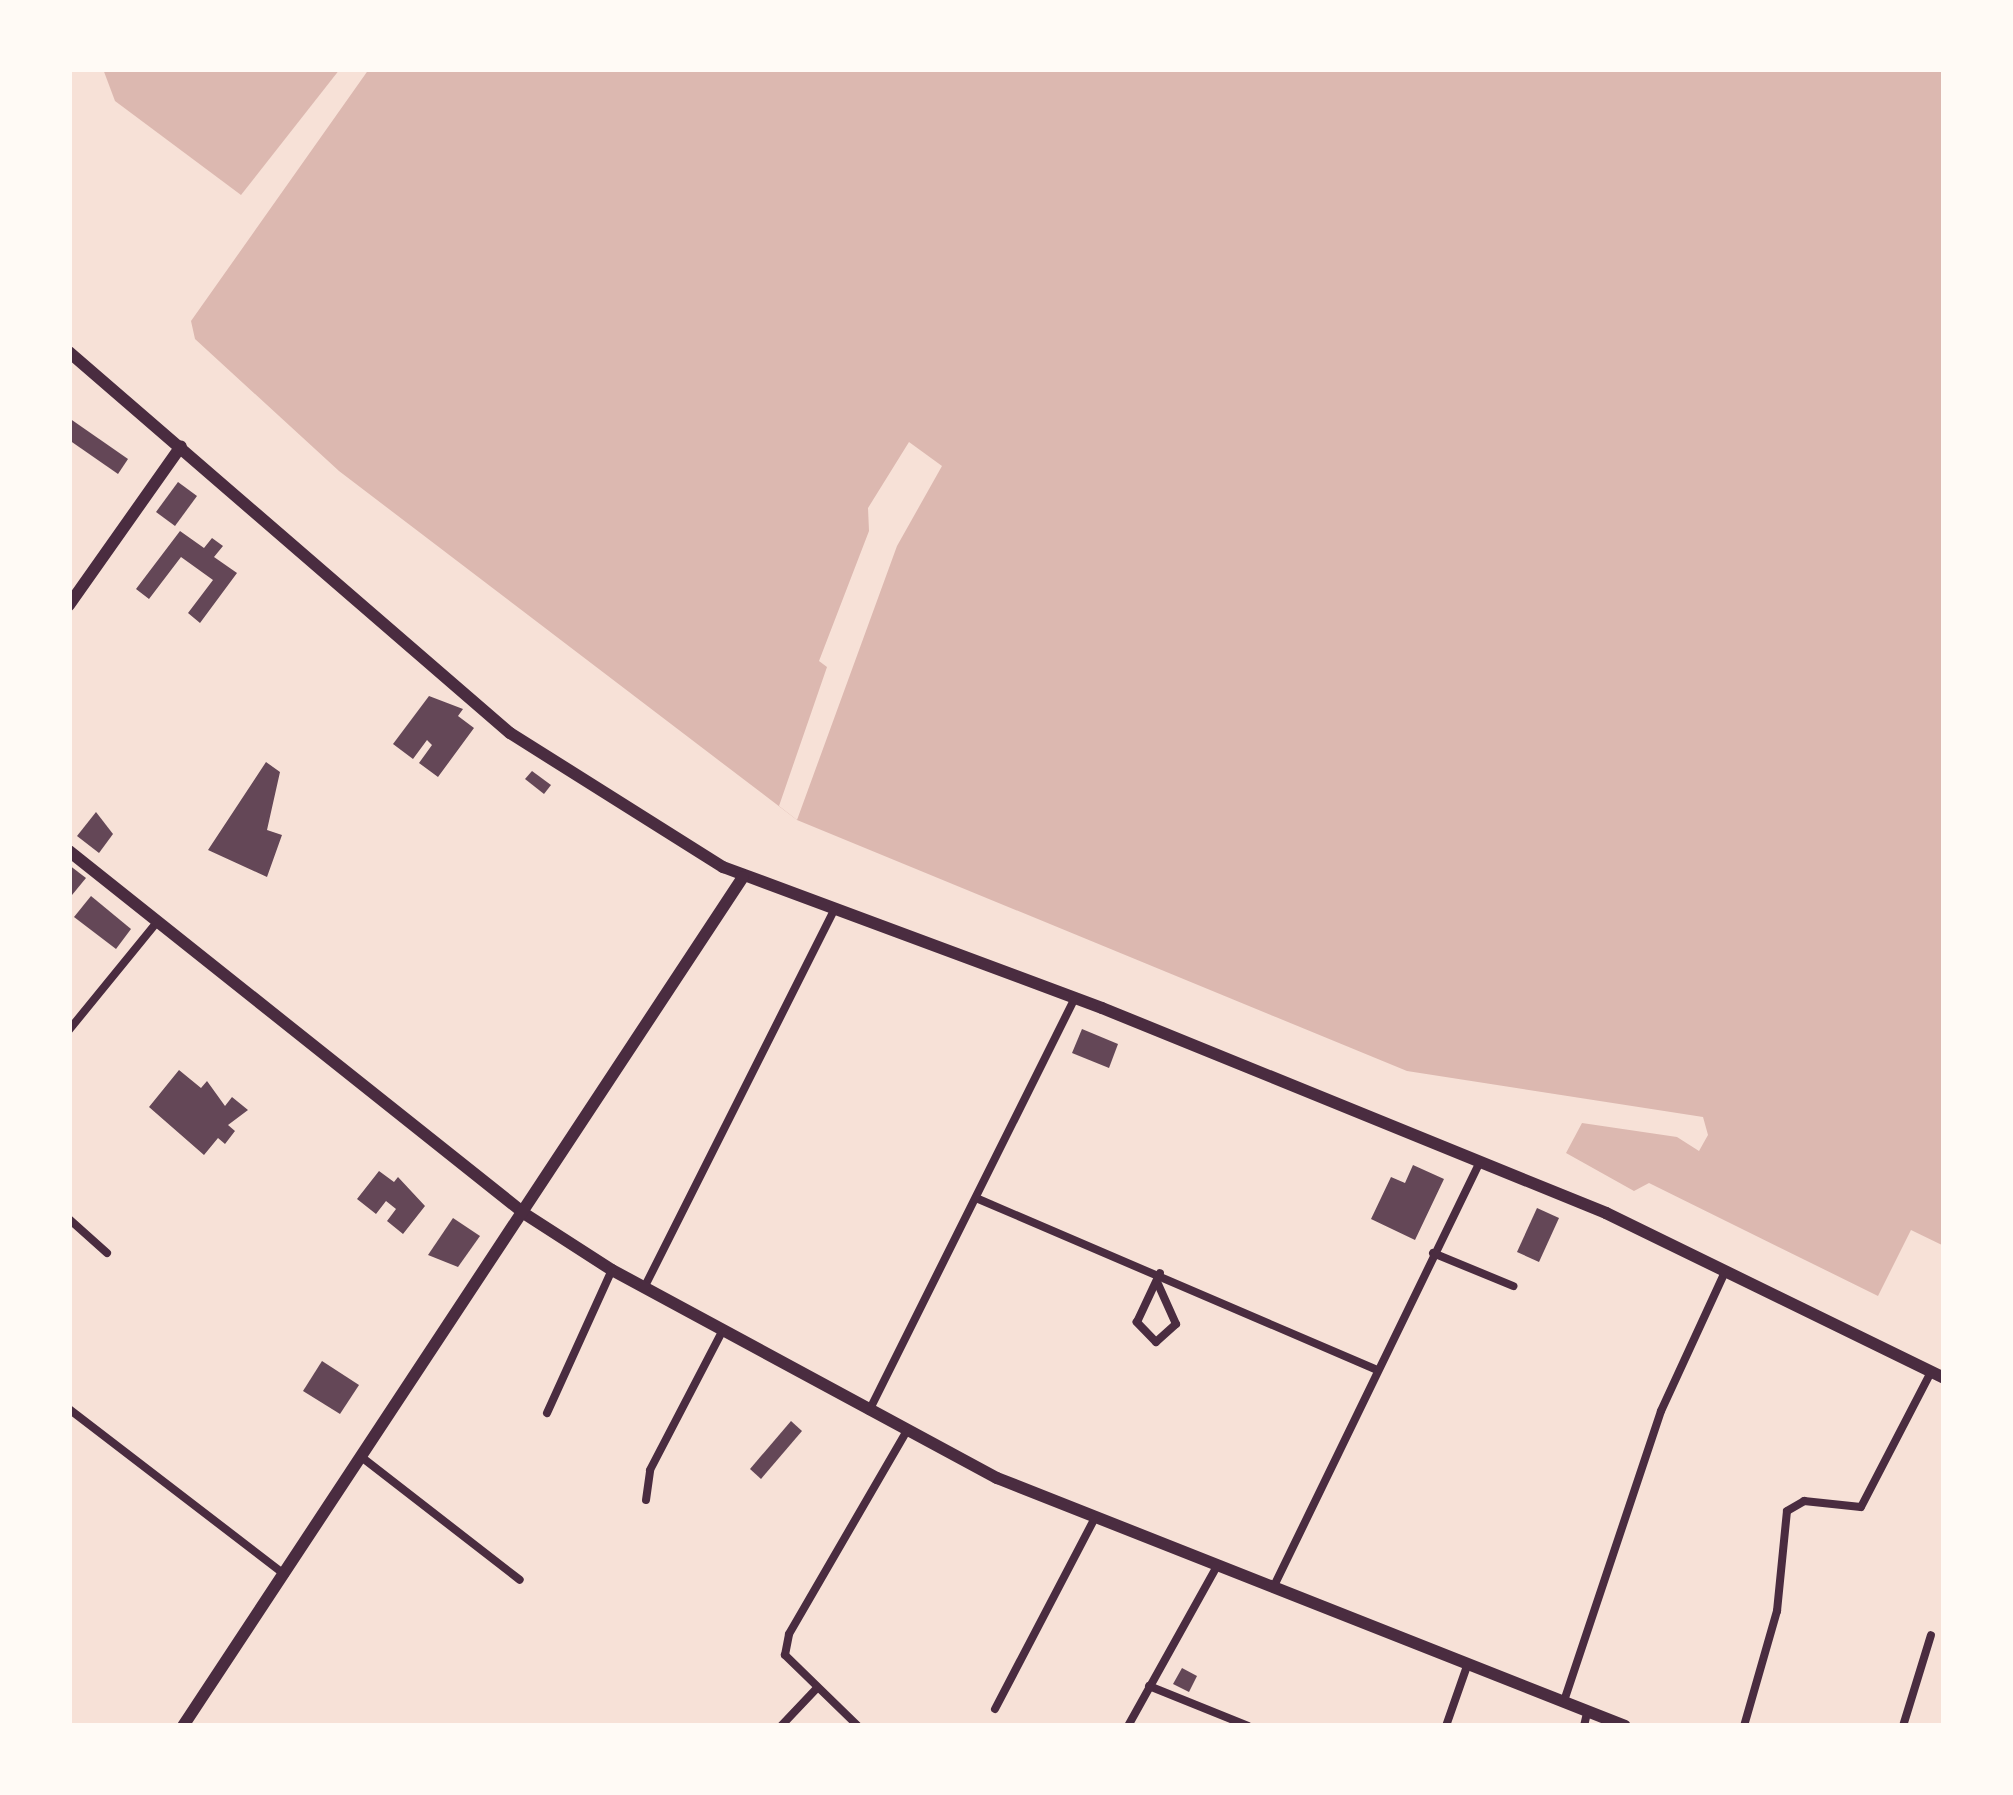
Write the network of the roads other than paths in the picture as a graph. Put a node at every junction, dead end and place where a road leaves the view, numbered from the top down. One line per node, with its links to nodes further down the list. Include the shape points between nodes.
1 (69, 352): 2 (main road)
2 (181, 446): 3 (main road); 5 (main road, via 510,733)
3 (69, 605)
4 (69, 851): 7 (main road)
5 (743, 877): 6 (main road); 12 (main road)
6 (834, 911): 8 (main road); 21 (street)
7 (158, 921): 9 (street); 12 (main road)
8 (1075, 998): 10 (main road); 11 (street)
9 (69, 1030)
10 (1480, 1160): 15 (street); 17 (main road)
11 (976, 1198): 18 (street); 26 (street)
12 (524, 1214): 16 (main road); 29 (main road)
13 (69, 1220): 14 (street)
14 (107, 1253)
15 (1433, 1253): 20 (street); 23 (street)
16 (612, 1270): 21 (main road); 27 (street)
17 (1726, 1271): 24 (main road); 40 (street, via 1661,1411)
18 (1160, 1273): 19 (street); 23 (street)
19 (1158, 1284): 19 (street, via 1176,1324 1156,1342 1137,1322)
20 (1513, 1286)
21 (644, 1288): 22 (main road)
22 (723, 1330): 26 (main road); 30 (street, via 650,1470)
23 (1375, 1369): 35 (street)
24 (1938, 1375): 50 (street, via 1862,1507 1804,1501 1787,1511 1777,1611)
25 (69, 1408): 33 (street)
26 (868, 1412): 28 (main road)
27 (547, 1413)
28 (905, 1434): 31 (main road); 39 (street, via 789,1634 785,1654)
29 (364, 1459): 33 (main road); 34 (street)
30 (646, 1500)
31 (1094, 1518): 32 (main road); 41 (street)
32 (1216, 1568): 35 (main road); 38 (street)
33 (285, 1575): 43 (main road)
34 (520, 1580)
35 (1272, 1590): 37 (main road)
36 (1931, 1635): 51 (street)
37 (1466, 1669): 40 (main road); 48 (street)
38 (1149, 1687): 46 (street); 47 (street)
39 (815, 1690): 44 (street); 45 (street)
40 (1564, 1704): 42 (main road)
41 (995, 1709)
42 (1586, 1719): 49 (main road)
43 (183, 1726)
44 (781, 1726)
45 (858, 1726)
46 (1128, 1726)
47 (1248, 1726)
48 (1446, 1726)
49 (1625, 1726)
50 (1744, 1726)
51 (1903, 1726)

